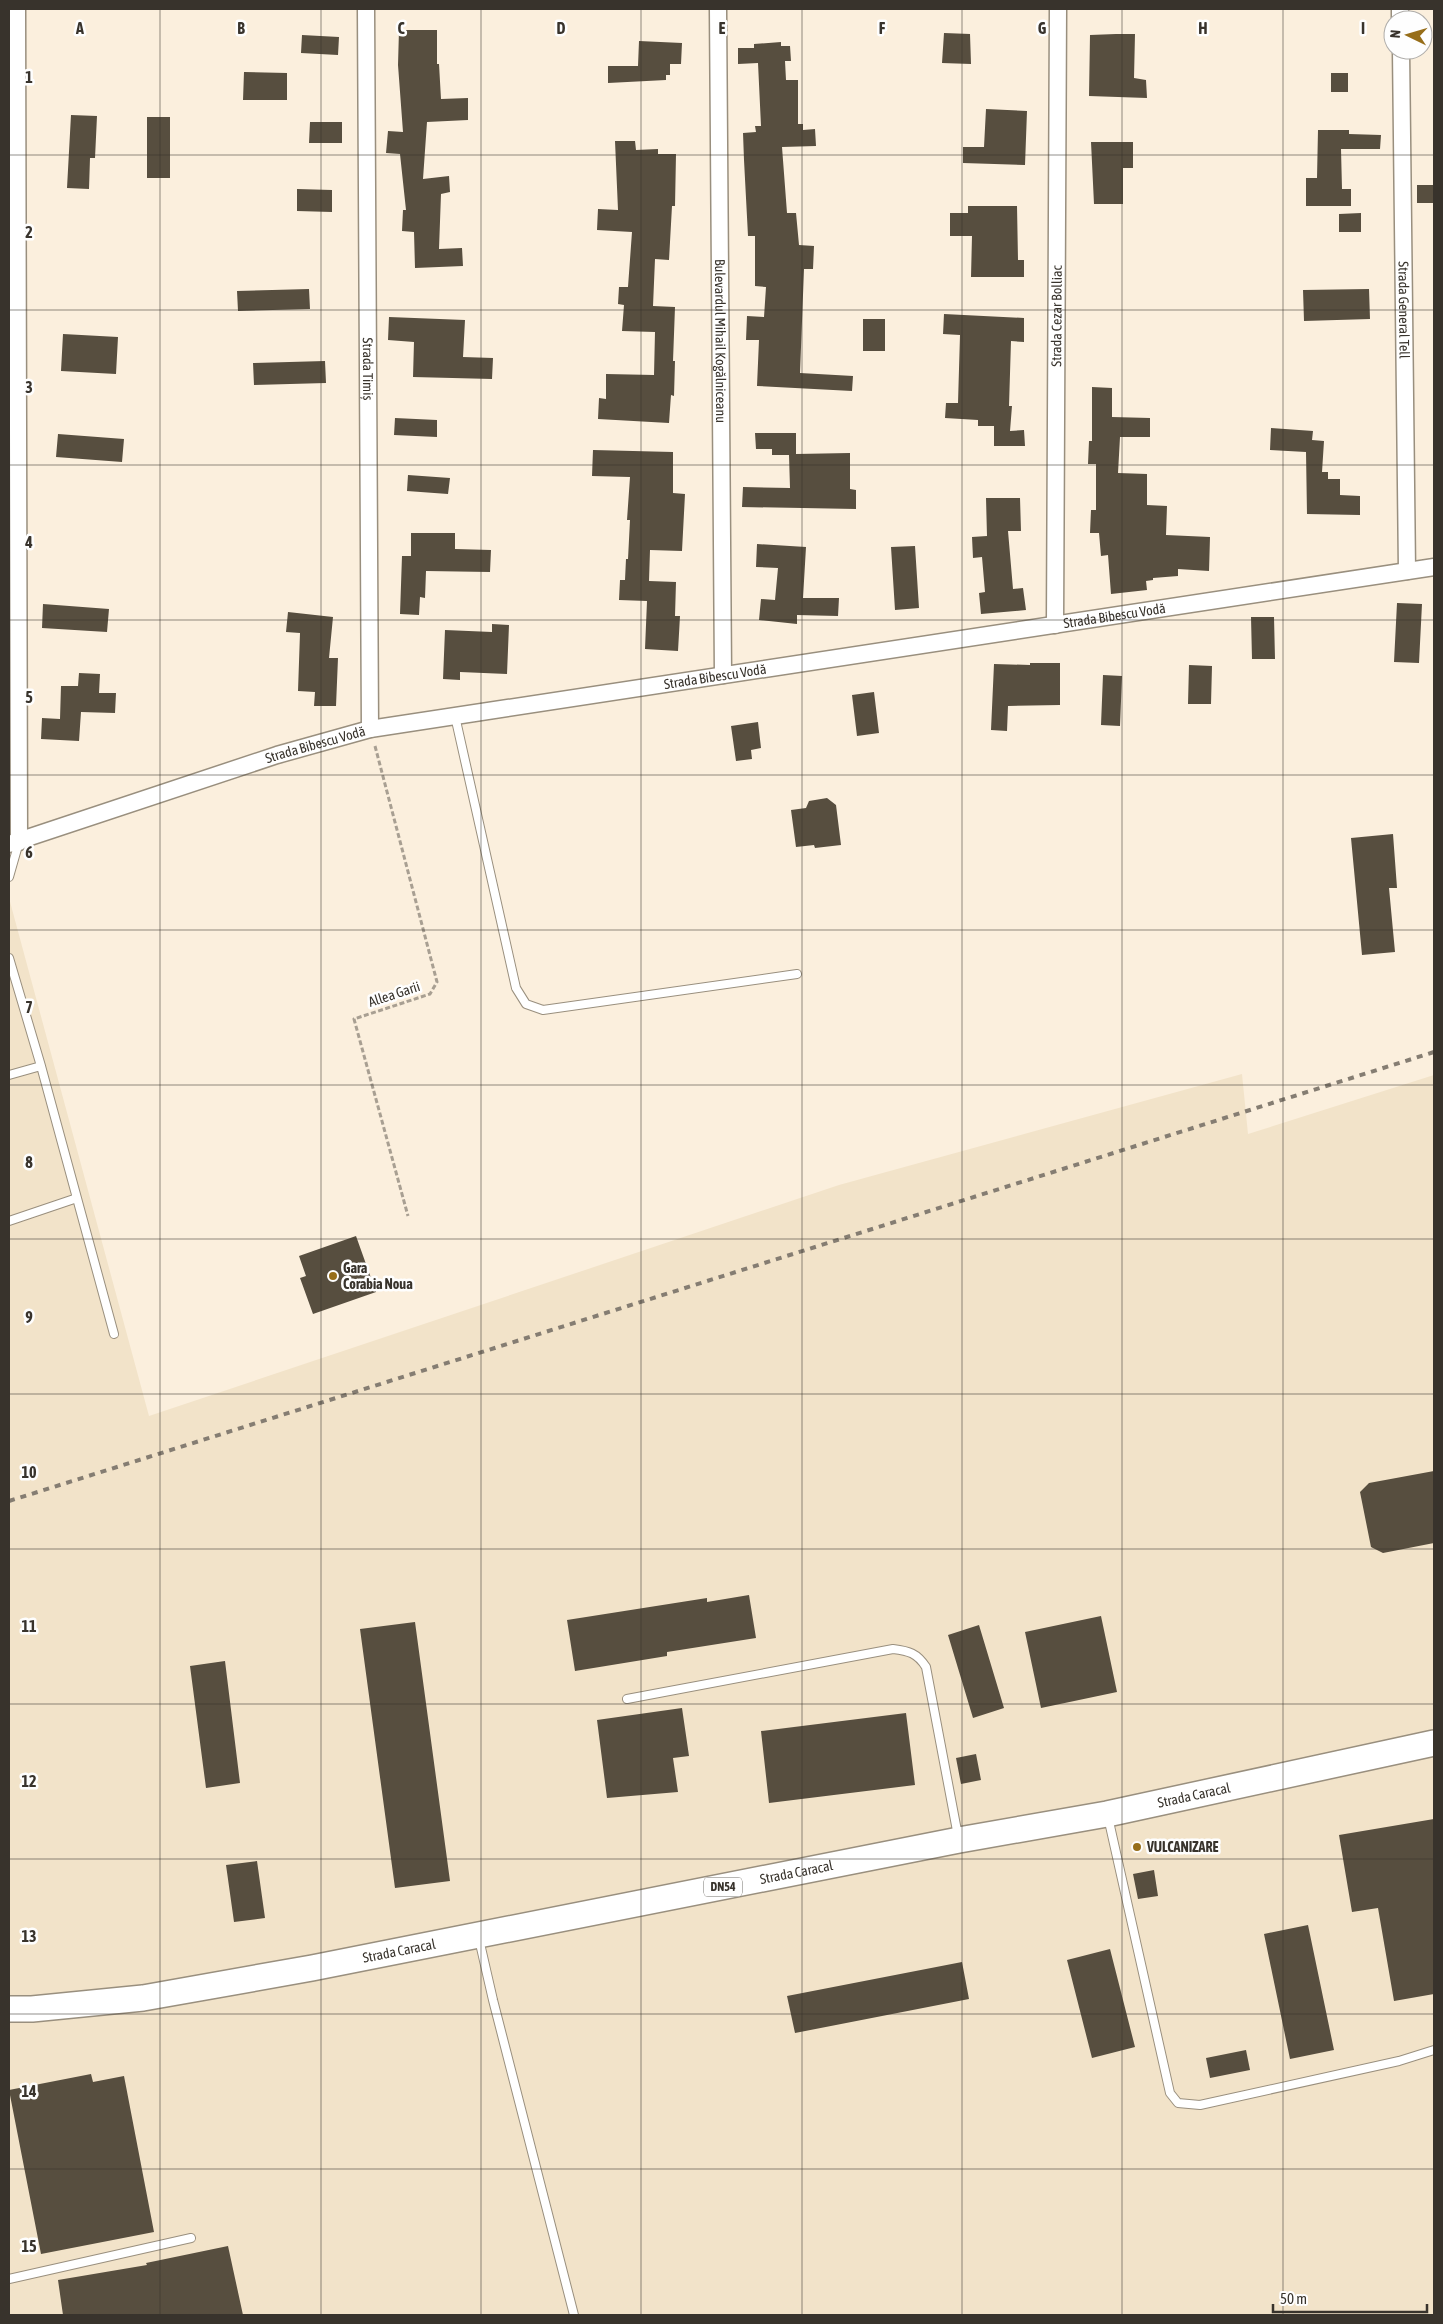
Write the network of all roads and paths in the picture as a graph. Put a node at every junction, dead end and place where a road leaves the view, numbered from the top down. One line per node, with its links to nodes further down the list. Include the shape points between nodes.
1 (17, 9): 6 (street)
2 (366, 9): 12 (street, Strada Timiș)
3 (718, 9): 10 (street, Bulevardul Mihail Kogălniceanu)
4 (1058, 9): 9 (street, Strada Cezar Bolliac)
5 (1401, 60): 8 (street, Strada General Tell)
6 (13, 347): 13 (street)
7 (1434, 567): 8 (street, Strada Bibescu Vodă)
8 (1407, 571): 9 (street, Strada Bibescu Vodă)
9 (1055, 625): 10 (street, Strada Bibescu Vodă)
10 (723, 675): 11 (street, Strada Bibescu Vodă)
11 (455, 716): 12 (street, Strada Bibescu Vodă); 16 (lane, via 516,988 526,1004 543,1010)
12 (370, 729): 13 (street, Strada Bibescu Vodă, via 278,755); 20 (path, Allea Garii, via 437,982 430,994 354,1019)
13 (14, 843): 14 (lane)
14 (9, 877)
15 (9, 958): 17 (lane)
16 (797, 974)
17 (41, 1066): 18 (lane); 19 (lane)
18 (9, 1075)
19 (77, 1198): 21 (lane); 22 (lane)
20 (408, 1216)
21 (9, 1221)
22 (114, 1334)
23 (627, 1699): 26 (lane, via 893,1649 909,1651 919,1656 926,1667)
24 (1434, 1744): 25 (main road, Strada Caracal / DN54)
25 (1107, 1814): 26 (main road, Strada Caracal / DN54); 29 (lane, via 1170,2093 1178,2103 1200,2104 1399,2061)
26 (959, 1840): 27 (main road, Strada Caracal / DN54)
27 (479, 1936): 28 (main road, Strada Caracal / DN54, via 143,1998); 32 (lane)
28 (9, 2008)
29 (1434, 2050)
30 (191, 2238): 31 (lane)
31 (9, 2280)
32 (574, 2315)

